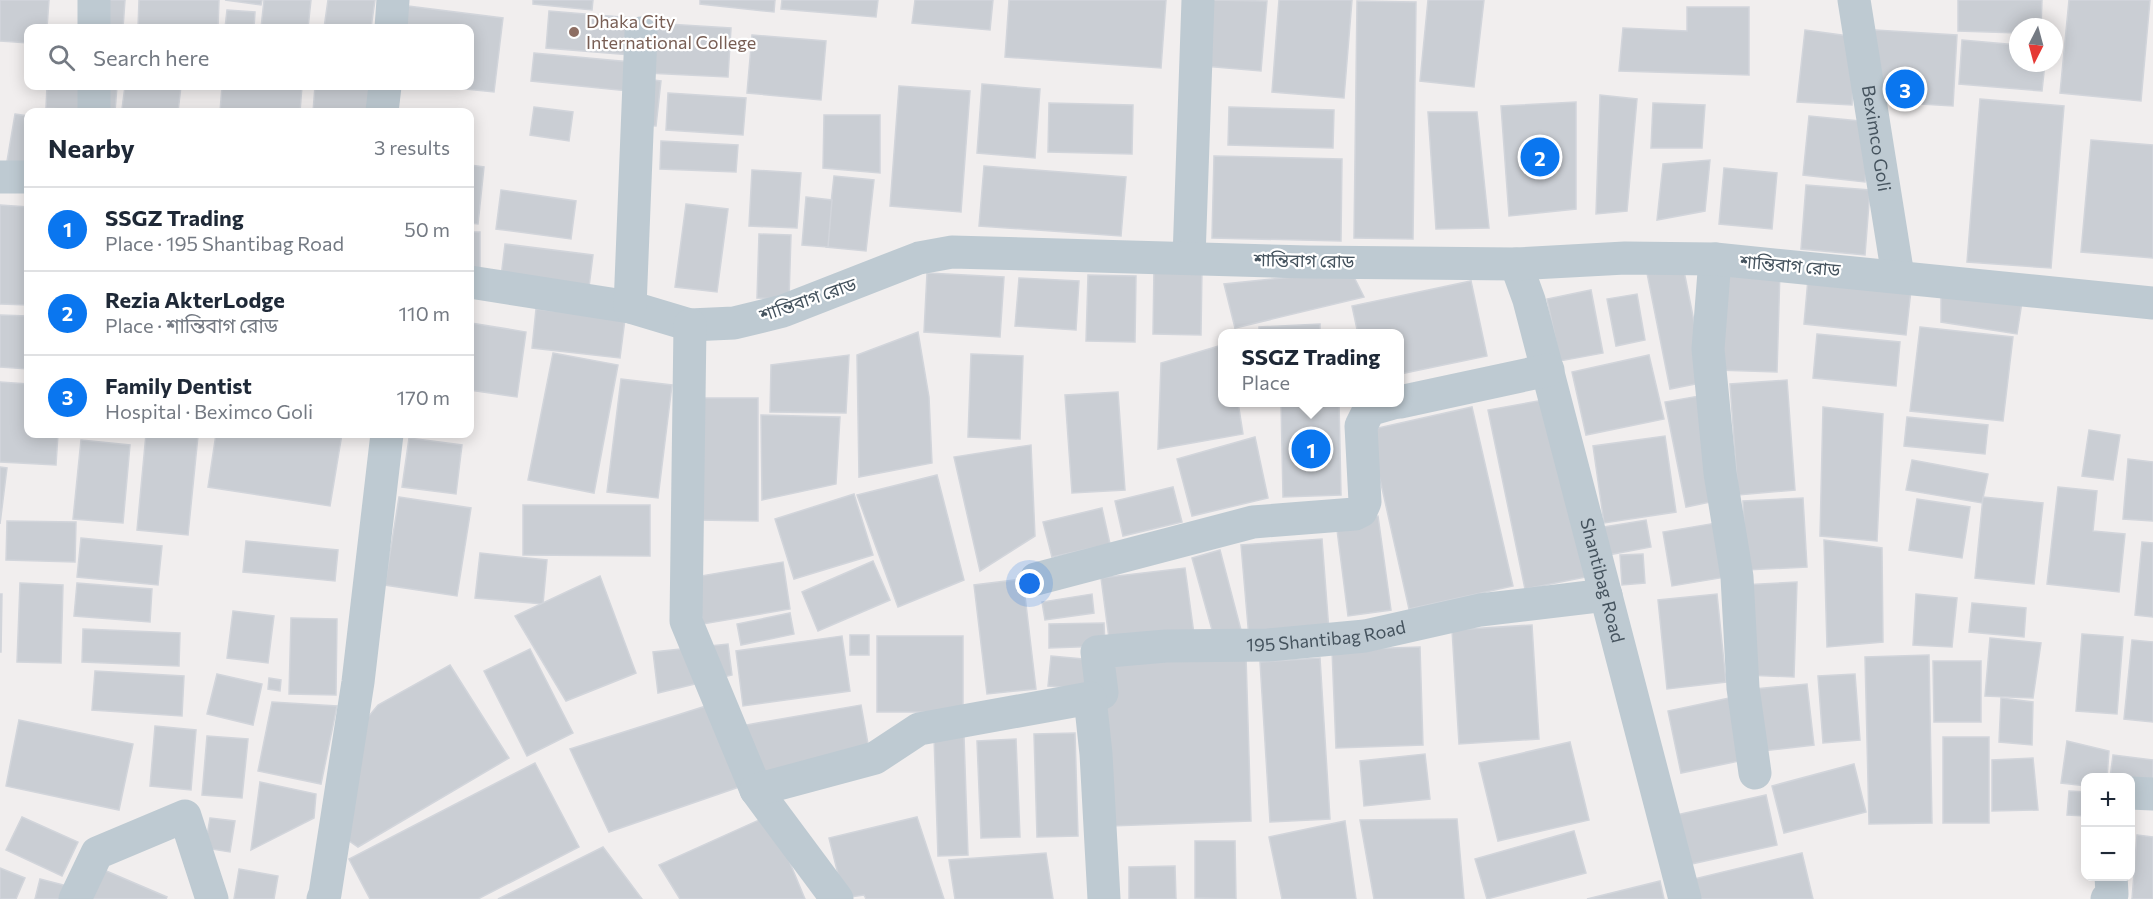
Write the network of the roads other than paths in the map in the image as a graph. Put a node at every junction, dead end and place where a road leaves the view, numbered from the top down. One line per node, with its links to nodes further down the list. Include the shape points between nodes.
1 (94, 0): 5 (street)
2 (393, 0): 6 (street)
3 (1198, 0): 14 (street)
4 (1854, 0): 17 (street, Beximco Goli)
5 (94, 24)
6 (391, 24)
7 (641, 33): 20 (street)
8 (94, 90): 10 (street)
9 (385, 90): 11 (street)
10 (94, 108)
11 (382, 108)
12 (0, 177): 13 (street)
13 (24, 177)
14 (1189, 258): 16 (street, শান্তিবাগ রোড); 21 (street, শান্তিবাগ রোড, via 952,252 919,258 783,311 734,323)
15 (1715, 259): 16 (street, শান্তিবাগ রোড, via 1625,258); 17 (street, শান্তিবাগ রোড); 29 (street, via 1708,349 1720,473 1737,577 1743,688)
16 (1516, 264): 22 (street, Shantibag Road)
17 (1898, 276): 19 (street, শান্তিবাগ রোড)
18 (474, 283): 20 (street, শান্তিবাগ রোড)
19 (2153, 303)
20 (630, 307): 21 (street, শান্তিবাগ রোড)
21 (690, 325): 30 (street, via 686,621)
22 (1548, 370): 23 (street); 27 (street, Shantibag Road)
23 (1404, 401)
24 (1380, 407): 26 (street, via 1369,410 1361,426 1365,502 1361,511 1253,522)
25 (387, 438): 36 (street, via 358,682)
26 (1036, 579)
27 (1606, 595): 28 (street, 195 Shantibag Road, via 1480,610 1365,636 1268,645 1167,646 1097,652 1102,693); 39 (street, Shantibag Road)
28 (1090, 698): 30 (street, via 919,729 875,758); 38 (street)
29 (1755, 773)
30 (756, 790): 37 (street)
31 (2135, 793): 32 (street)
32 (2153, 794)
33 (2111, 881): 40 (street, via 2112,894)
34 (75, 899): 35 (street, via 97,853 185,816)
35 (212, 899)
36 (323, 899)
37 (837, 899)
38 (1104, 899)
39 (1685, 899)
40 (2107, 899)

